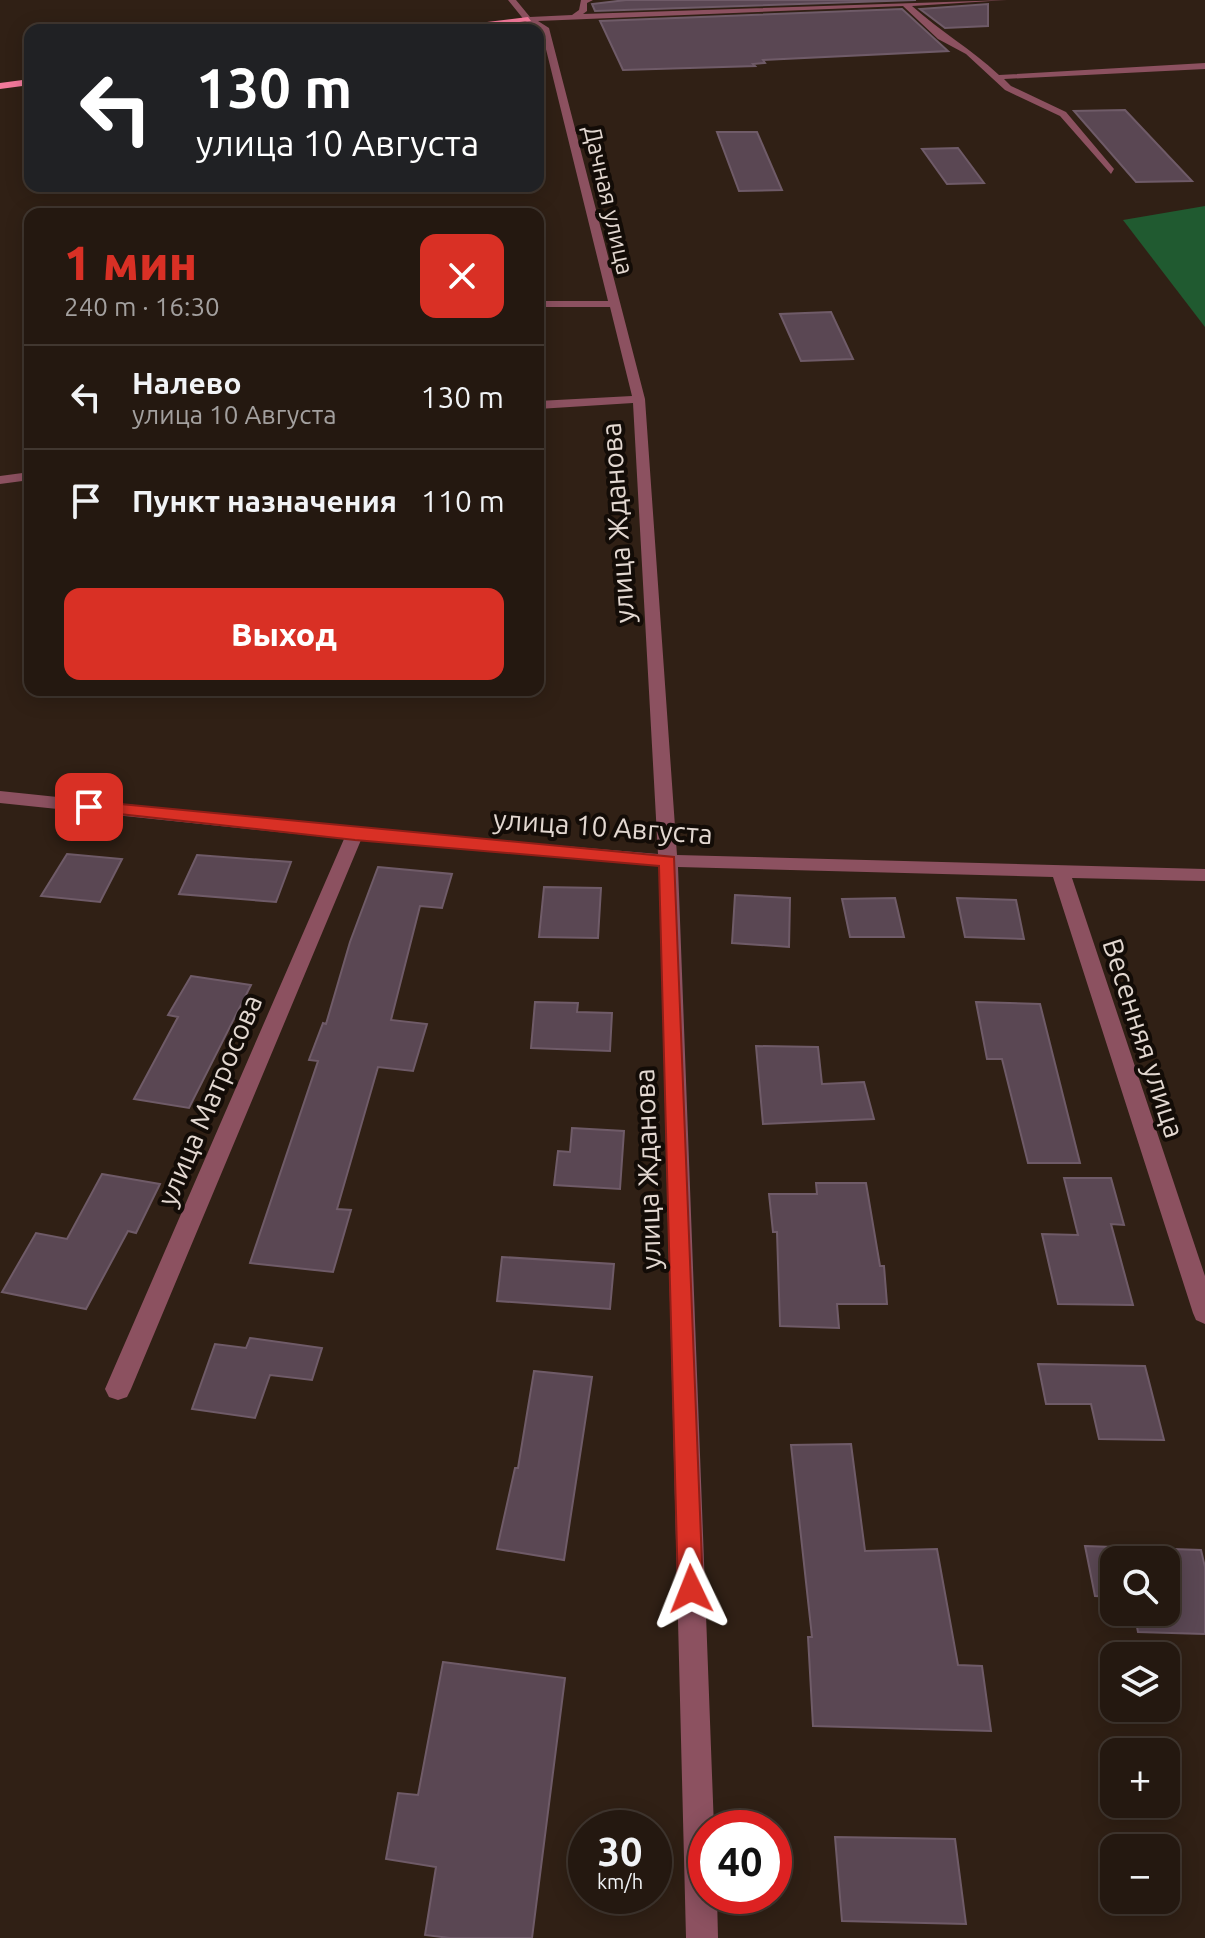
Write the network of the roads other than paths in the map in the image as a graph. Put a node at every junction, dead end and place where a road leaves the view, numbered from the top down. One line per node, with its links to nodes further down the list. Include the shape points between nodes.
1 (512, 0): 6 (street, Дачная улица)
2 (589, 0): 5 (street)
3 (1003, 0): 4 (street)
4 (905, 4): 5 (street); 11 (street, via 941,37)
5 (574, 17): 6 (street)
6 (528, 19): 7 (main road); 8 (street, Дачная улица)
7 (487, 24)
8 (537, 24)
9 (544, 27): 16 (street, Дачная улица, via 566,100)
10 (1205, 66): 11 (street)
11 (1000, 77): 14 (street, via 1008,88 1063,114)
12 (24, 83): 13 (main road)
13 (0, 86)
14 (1111, 171)
15 (544, 304): 16 (street)
16 (612, 304): 17 (street, Дачная улица)
17 (639, 399): 18 (street); 23 (street, улица Жданова)
18 (544, 405)
19 (24, 477): 20 (street)
20 (0, 480)
21 (0, 797): 22 (street, улица 10 Августа)
22 (355, 834): 23 (street, улица 10 Августа); 27 (street, улица Матросова)
23 (668, 861): 24 (street, улица 10 Августа); 28 (street, улица Жданова)
24 (1061, 872): 25 (street, улица 10 Августа); 26 (street, Весенняя улица)
25 (1205, 875)
26 (1205, 1313)
27 (118, 1389)
28 (702, 1938)

